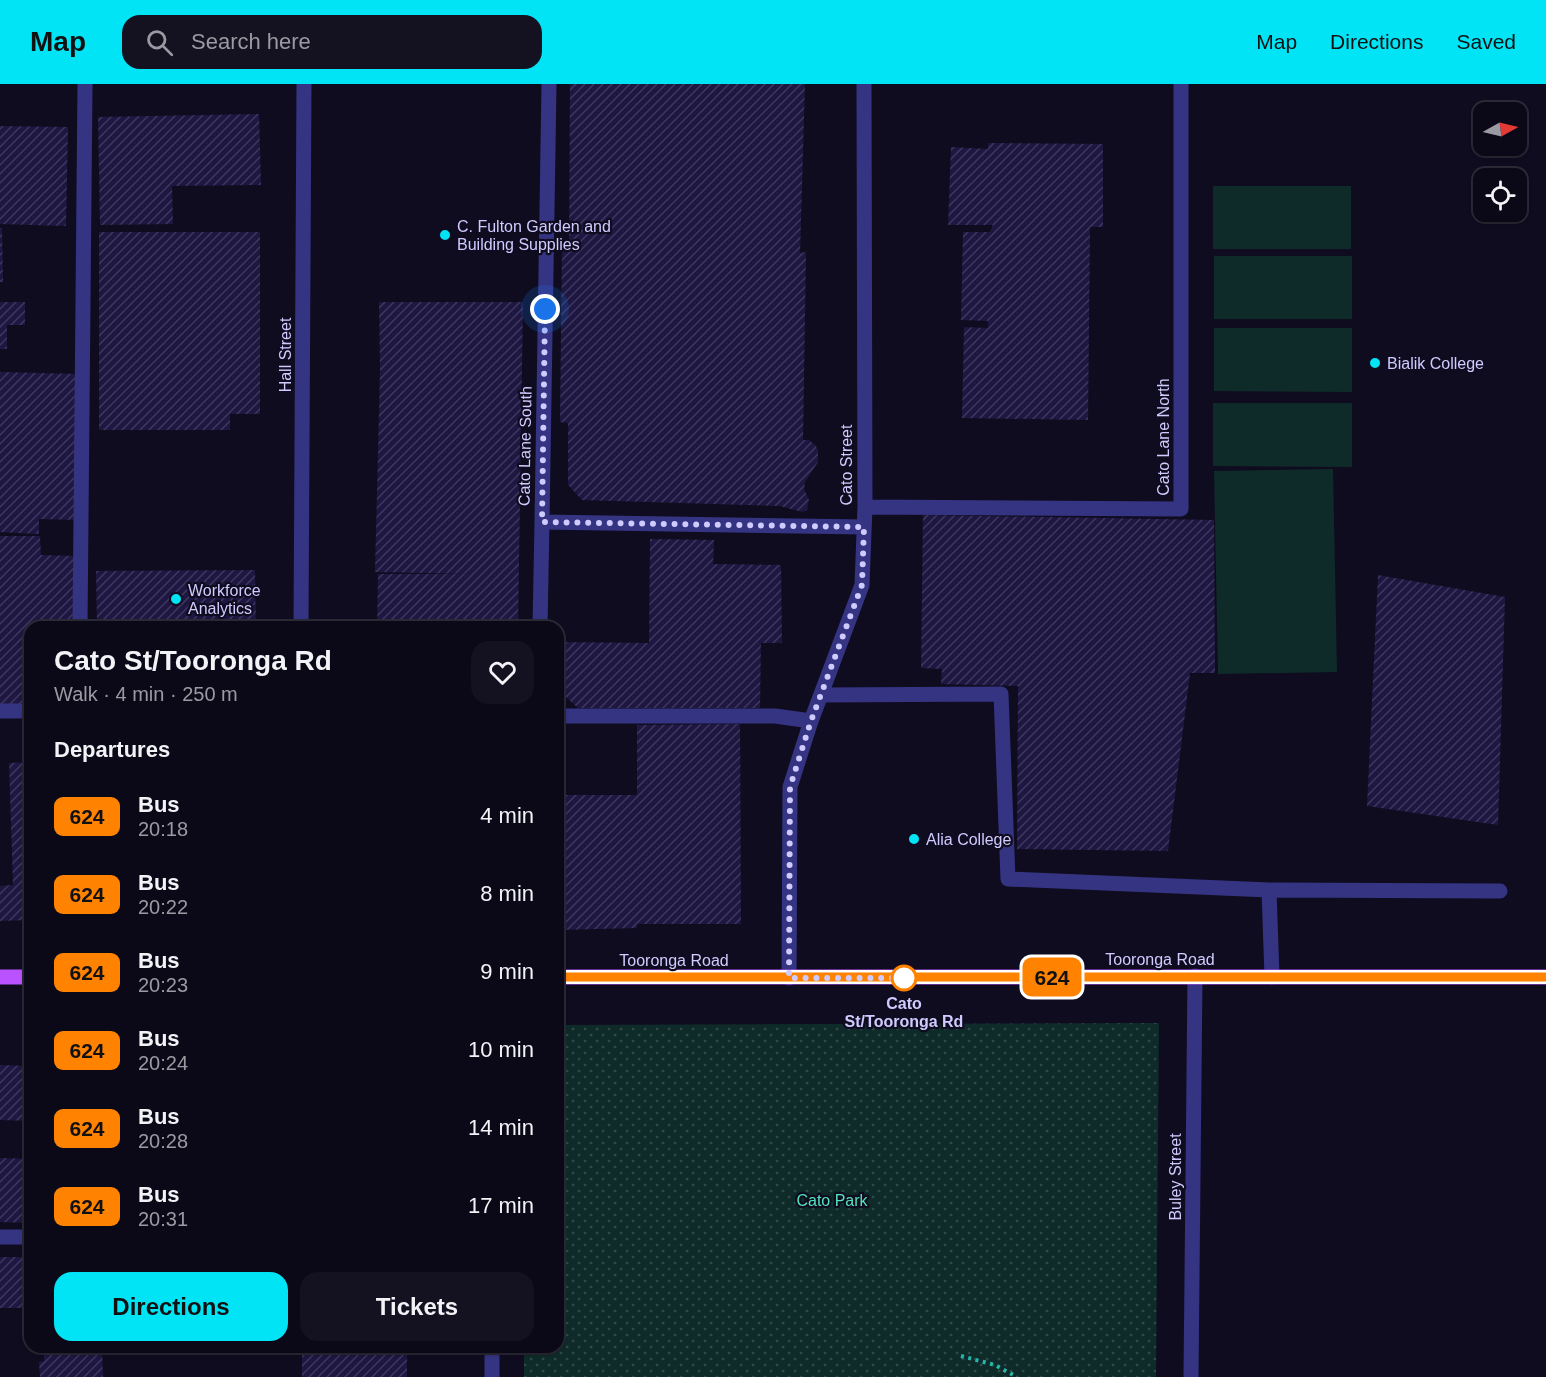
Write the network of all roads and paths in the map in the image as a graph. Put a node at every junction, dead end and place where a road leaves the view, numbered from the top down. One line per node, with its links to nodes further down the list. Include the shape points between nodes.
1 (86, 84): 9 (street)
2 (304, 84): 10 (street, Hall Street)
3 (549, 84): 7 (street, Cato Lane South)
4 (864, 84): 6 (street, Cato Street)
5 (1181, 84): 6 (street, Cato Lane North, via 1181,509)
6 (865, 507): 8 (street, Cato Street)
7 (542, 522): 8 (street, Cato Lane South); 11 (street)
8 (864, 527): 12 (street, Cato Street, via 862,585)
9 (80, 621)
10 (301, 621)
11 (540, 621)
12 (821, 695): 16 (street, Cato Street); 17 (street, via 1001,694 1008,879)
13 (0, 711): 14 (street)
14 (24, 711)
15 (564, 716): 16 (street, via 775,716)
16 (811, 721): 25 (street, Cato Street, via 790,787)
17 (1269, 890): 18 (street); 23 (street)
18 (1500, 891)
19 (1195, 976): 23 (main road, Tooronga Road); 25 (main road, Tooronga Road); 32 (street, Buley Street)
20 (0, 977): 21 (main road)
21 (24, 977)
22 (564, 977): 25 (main road, Tooronga Road)
23 (1272, 977): 24 (main road, Tooronga Road)
24 (1546, 977)
25 (789, 978)
26 (0, 1237): 27 (street)
27 (24, 1237)
28 (492, 1353): 30 (street)
29 (961, 1356): 31 (path, via 995,1365)
30 (492, 1377)
31 (1017, 1377)
32 (1191, 1377)

